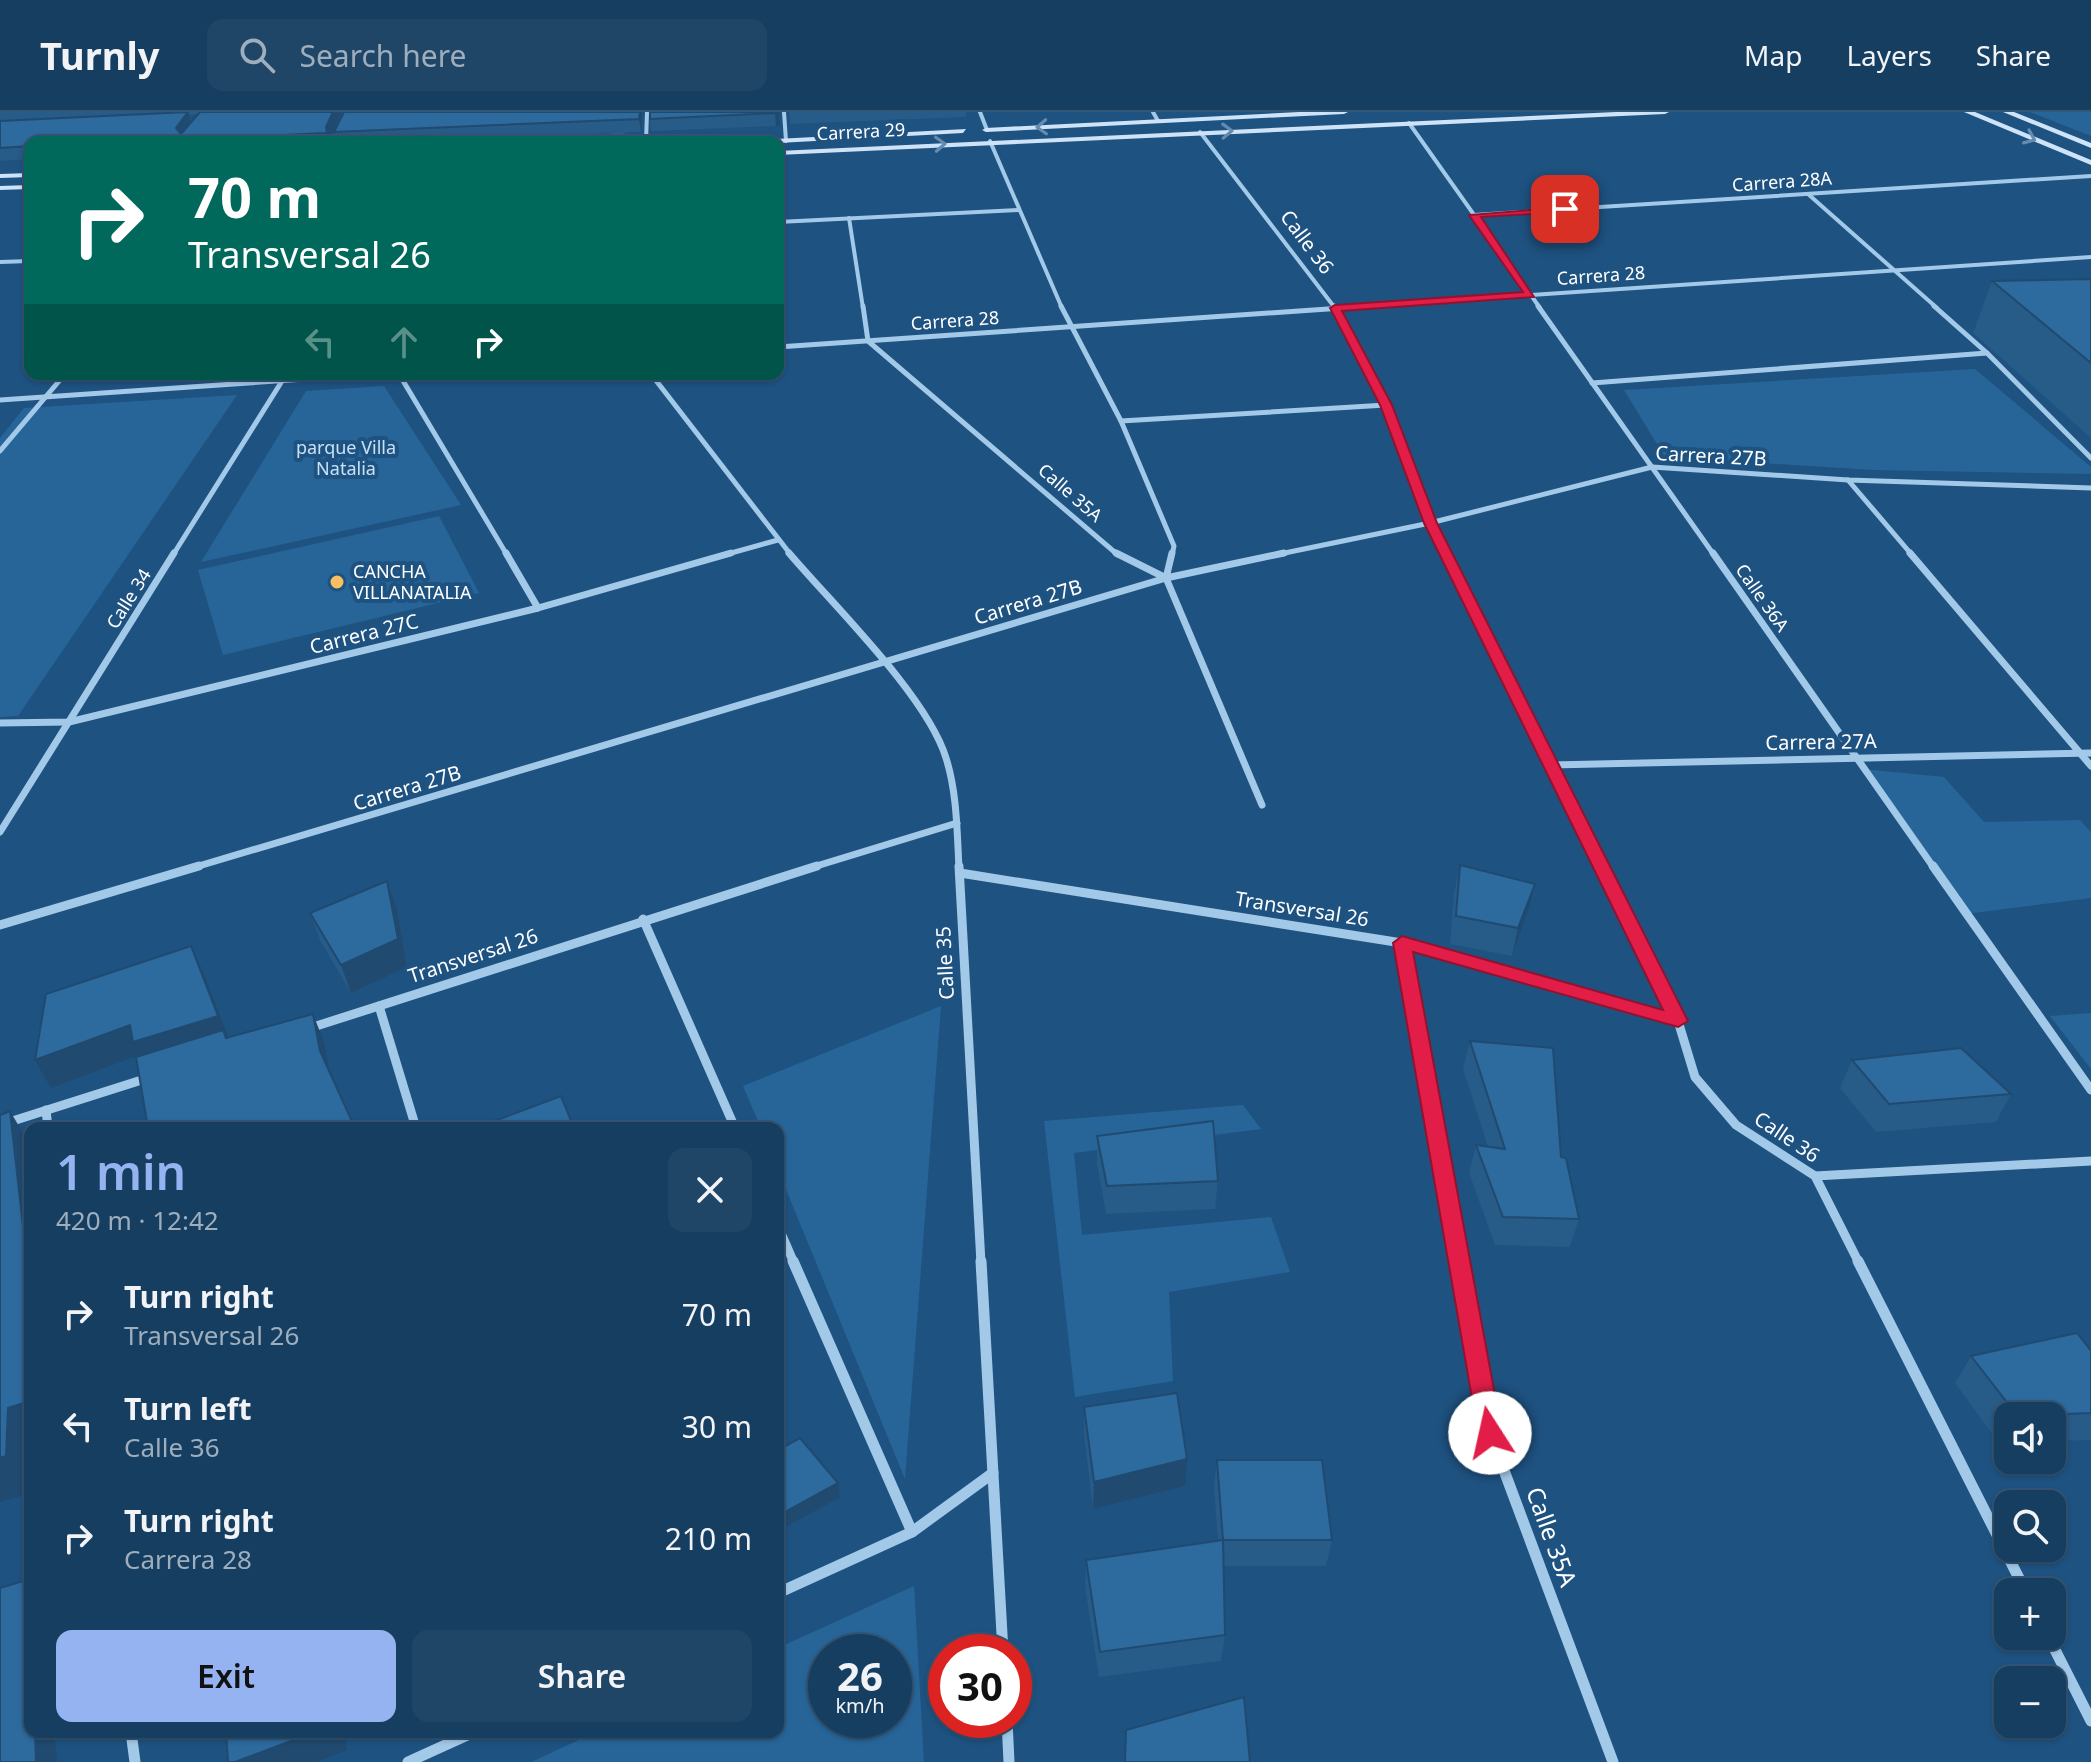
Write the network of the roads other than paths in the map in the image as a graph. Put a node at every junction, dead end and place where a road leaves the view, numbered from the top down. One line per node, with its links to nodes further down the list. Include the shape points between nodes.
1 (647, 112): 14 (street)
2 (784, 112): 15 (street)
3 (980, 112): 12 (street)
4 (1153, 112): 10 (street)
5 (1344, 112): 9 (main road, Carrera 29)
6 (1665, 112): 11 (main road, Carrera 29)
7 (1968, 112): 19 (main road, one-way to 19)
8 (2007, 112): 17 (main road)
9 (1311, 113): 10 (main road, Carrera 29)
10 (1158, 121): 12 (main road, Carrera 29, one-way to 12)
11 (1409, 123): 13 (main road, Carrera 29, one-way to 11); 27 (street, Calle 36A)
12 (987, 130): 15 (main road, Carrera 29)
13 (1200, 132): 16 (main road, Carrera 29); 35 (street, Calle 36)
14 (646, 136)
15 (786, 141)
16 (990, 141): 18 (main road, Carrera 29, one-way to 16); 26 (street)
17 (2091, 146)
18 (784, 153)
19 (2091, 163)
20 (24, 175): 21 (main road)
21 (0, 176)
22 (2091, 176): 25 (street, Carrera 28A)
23 (24, 187): 24 (main road)
24 (0, 188)
25 (1808, 194): 27 (street, Carrera 28A); 33 (street)
26 (1019, 210): 28 (street); 36 (street)
27 (1474, 215): 34 (street, Calle 36A)
28 (849, 218): 29 (street); 37 (street)
29 (784, 222)
30 (2091, 257): 33 (street, Carrera 28)
31 (24, 261): 32 (street)
32 (0, 262)
33 (1893, 270): 34 (street, Carrera 28); 39 (street)
34 (1531, 295): 35 (street, Carrera 28); 45 (street, Calle 36A)
35 (1335, 308): 36 (street, Carrera 28); 48 (street, Calle 36)
36 (1070, 327): 37 (street, Carrera 28); 49 (street)
37 (868, 341): 38 (street, Carrera 28); 57 (street, Calle 35A, via 1120,557)
38 (784, 347)
39 (1987, 353): 45 (street); 51 (street)
40 (60, 380): 46 (street)
41 (296, 380): 44 (street)
42 (403, 380): 58 (street)
43 (656, 380): 56 (street, Calle 35)
44 (282, 381): 46 (street); 60 (street, Calle 34)
45 (1592, 383): 52 (street, Calle 36A)
46 (46, 397): 47 (street); 50 (street)
47 (0, 400)
48 (1386, 405): 49 (street); 55 (street, Calle 36)
49 (1121, 421): 57 (street, via 1174,546)
50 (0, 451)
51 (2091, 458)
52 (1652, 467): 53 (street, Carrera 27B); 55 (street, Carrera 27B); 64 (street, Calle 36A)
53 (1848, 480): 54 (street, Carrera 27B); 62 (street)
54 (2091, 488)
55 (1430, 523): 57 (street, Carrera 27B); 65 (street, Calle 36)
56 (778, 540): 58 (street, Carrera 27C); 59 (street, Calle 35)
57 (1166, 578): 59 (street, Carrera 27B); 67 (street)
58 (538, 608): 60 (street, Carrera 27C)
59 (883, 662): 68 (street, Calle 35, via 926,713 946,758); 72 (street, Carrera 27B)
60 (69, 722): 61 (street, Carrera 27C); 69 (street, Calle 34)
61 (0, 723)
62 (2079, 753): 63 (street, Carrera 27A); 64 (street, Carrera 27A); 66 (street)
63 (2091, 753)
64 (1857, 757): 65 (street, Carrera 27A); 78 (street, Calle 36A)
65 (1551, 765): 75 (street, Calle 36)
66 (2091, 766)
67 (1262, 805)
68 (957, 823): 70 (street, Calle 35); 71 (street, Transversal 26)
69 (0, 832)
70 (960, 873): 73 (street, Transversal 26); 87 (street, Calle 35)
71 (643, 919): 74 (street, Transversal 26); 82 (street)
72 (0, 925)
73 (1402, 943): 75 (street, Transversal 26); 100 (street, Calle 35A, via 1490,1433)
74 (379, 1006): 76 (street, Transversal 26); 81 (street)
75 (1678, 1021): 85 (street, Calle 36, via 1695,1077 1736,1125)
76 (304, 1030)
77 (152, 1077): 79 (street)
78 (2091, 1090)
79 (46, 1110): 80 (street); 83 (street)
80 (47, 1122)
81 (414, 1122)
82 (732, 1122)
83 (0, 1125)
84 (2091, 1161): 85 (street)
85 (1815, 1176): 89 (street, Calle 36)
86 (784, 1240): 88 (street)
87 (993, 1473): 88 (street); 91 (street, Calle 35)
88 (912, 1532): 90 (street)
89 (2019, 1578)
90 (784, 1590)
91 (1002, 1634)
92 (2055, 1650): 93 (street)
93 (2091, 1721)
94 (132, 1738): 97 (street)
95 (461, 1738): 98 (street)
96 (1008, 1738): 99 (street)
97 (135, 1762)
98 (408, 1762)
99 (1009, 1762)
100 (1613, 1762)

